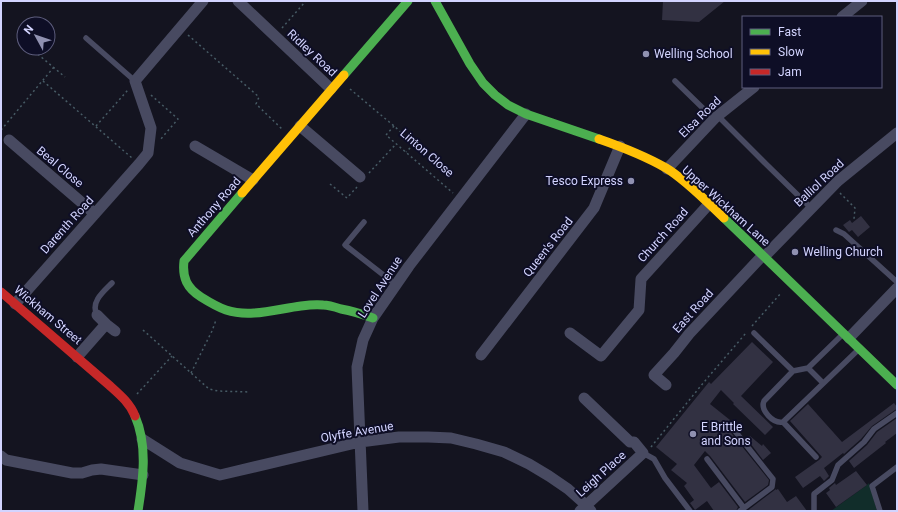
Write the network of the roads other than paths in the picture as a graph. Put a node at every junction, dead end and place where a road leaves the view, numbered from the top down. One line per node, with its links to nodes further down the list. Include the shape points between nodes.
1 (204, 1): 8 (street)
2 (238, 1): 11 (street, Ridley Road)
3 (408, 1): 11 (street, Anthony Road)
4 (435, 1): 12 (street, Upper Wickham Lane, via 483,83 508,105)
5 (860, 2): 6 (street)
6 (843, 16)
7 (86, 38): 8 (lane)
8 (135, 81): 24 (street, Darenth Road, via 152,128 148,153)
9 (675, 81): 13 (lane)
10 (753, 88): 13 (street, Elsa Road)
11 (331, 89): 14 (street, Anthony Road)
12 (526, 114): 18 (street, Upper Wickham Lane); 30 (street, Lovel Avenue)
13 (716, 118): 19 (street, Elsa Road); 23 (lane)
14 (300, 126): 20 (street); 21 (street, Anthony Road)
15 (897, 133): 23 (street, Balliol Road)
16 (9, 140): 24 (street, Beal Close)
17 (195, 146): 21 (street)
18 (620, 146): 19 (street, Upper Wickham Lane); 42 (street, Queen's Road, via 594,208)
19 (667, 169): 22 (street, Upper Wickham Lane)
20 (360, 177)
21 (252, 180): 35 (street, Anthony Road, via 184,261 185,280 191,290 217,307 234,312 248,314 299,306 326,305)
22 (709, 204): 27 (street, Upper Wickham Lane); 38 (street, Church Road, via 641,279 640,310 601,356)
23 (812, 208): 27 (street, Balliol Road)
24 (95, 214): 33 (street, Darenth Road)
25 (364, 222): 30 (lane, via 345,245)
26 (836, 230): 28 (lane, via 844,234)
27 (764, 256): 40 (street, Upper Wickham Lane); 47 (street, East Road, via 654,374)
28 (897, 282)
29 (112, 283): 34 (lane, via 96,302)
30 (396, 284): 35 (street, Lovel Avenue)
31 (897, 288): 40 (street)
32 (1, 292): 33 (street, Wickham Street)
33 (15, 304): 43 (street, Wickham Street)
34 (97, 315): 36 (street)
35 (373, 318): 54 (street, Lovel Avenue, via 363,340 357,367)
36 (106, 324): 37 (street); 43 (street, Wickham Street)
37 (116, 331)
38 (570, 333)
39 (754, 333): 45 (lane)
40 (846, 336): 41 (street, Upper Wickham Lane); 44 (lane)
41 (859, 348): 46 (lane); 48 (street, Upper Wickham Lane)
42 (481, 354)
43 (77, 357): 53 (street, Wickham Street, via 122,398 139,424)
44 (808, 368): 45 (lane); 46 (lane)
45 (793, 371): 51 (lane, via 762,404 765,412 774,421)
46 (823, 383): 51 (lane)
47 (666, 385)
48 (897, 385)
49 (584, 398): 55 (street, Leigh Place)
50 (897, 413): 66 (lane, via 874,429 864,442 838,465 832,480 814,494)
51 (782, 422): 57 (lane)
52 (732, 426): 62 (lane, via 773,479 772,487)
53 (142, 439): 54 (street, Olyffe Avenue, via 180,463 220,475); 60 (street, Wickham Street)
54 (360, 442): 61 (street, Olyffe Avenue, via 398,437 451,438 504,452 536,468 568,489); 64 (street, Lovel Avenue)
55 (644, 453): 61 (street, Leigh Place); 65 (lane, via 654,459)
56 (1, 456): 60 (street, via 6,460 72,473 100,469)
57 (816, 457)
58 (707, 459): 62 (lane)
59 (897, 467): 67 (lane, via 872,486)
60 (143, 475): 63 (street, Wickham Street)
61 (586, 509)
62 (742, 510)
63 (138, 511)
64 (363, 511)
65 (690, 511)
66 (814, 511)
67 (880, 511)

